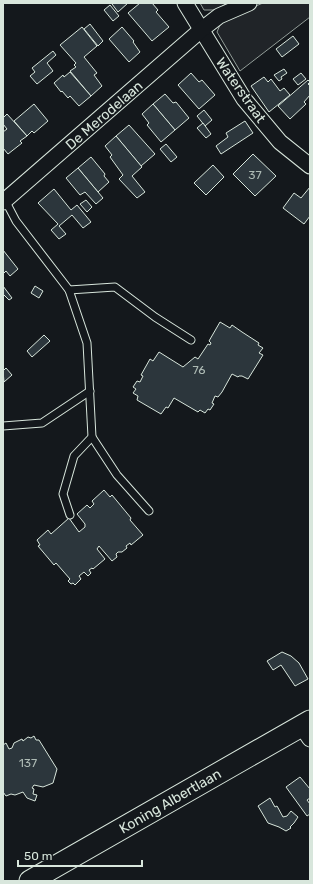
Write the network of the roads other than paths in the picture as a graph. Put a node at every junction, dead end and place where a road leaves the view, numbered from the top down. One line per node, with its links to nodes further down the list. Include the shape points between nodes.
1 (185, 3): 3 (street, Waterstraat)
2 (249, 3): 3 (street, De Merodelaan, via 219,16)
3 (201, 30): 4 (street, Waterstraat, via 244,99 280,142); 5 (street, De Merodelaan)
4 (310, 166)
5 (4, 200): 6 (lane, via 16,221)
6 (69, 290): 7 (lane, via 115,287); 8 (lane, via 87,343)
7 (191, 340)
8 (90, 391): 9 (lane, via 42,423); 10 (lane)
9 (3, 426)
10 (92, 438): 11 (lane, via 117,475); 12 (lane, via 74,456 63,494)
11 (149, 512)
12 (70, 514)
13 (307, 729): 14 (street, Koning Albertlaan)
14 (30, 881)

